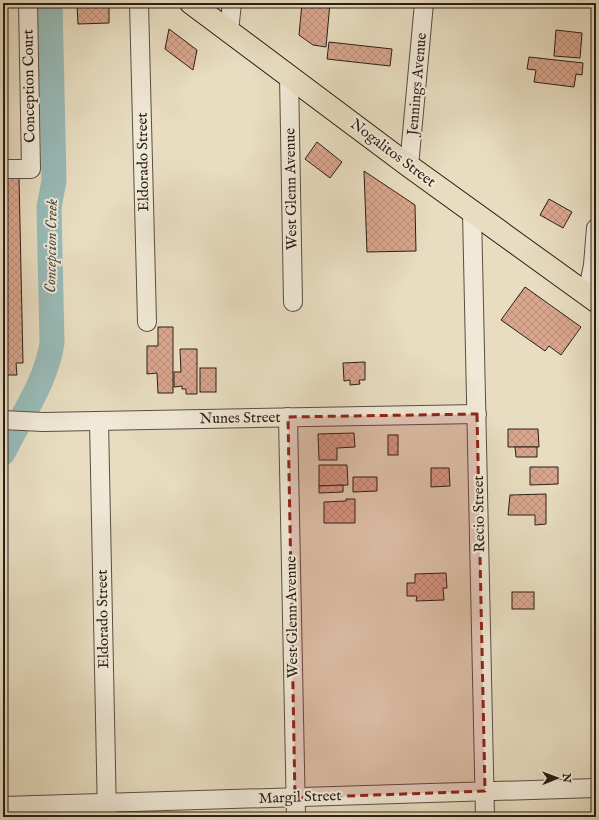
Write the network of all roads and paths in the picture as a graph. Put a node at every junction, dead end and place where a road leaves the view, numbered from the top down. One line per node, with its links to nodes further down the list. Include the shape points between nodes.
1 (28, 3): 9 (street, Conception Court, via 31,169)
2 (139, 3): 14 (street, Eldorado Street)
3 (191, 3): 6 (main road, Nogalitos Street)
4 (232, 3): 6 (street)
5 (424, 3): 8 (street, Jennings Avenue)
6 (229, 31): 7 (main road, Nogalitos Street)
7 (289, 75): 8 (main road, Nogalitos Street); 13 (street, West Glenn Avenue)
8 (409, 166): 10 (main road, Nogalitos Street)
9 (3, 169)
10 (472, 212): 12 (main road, Nogalitos Street); 15 (street, Recio Street)
11 (596, 228): 12 (street)
12 (591, 298)
13 (293, 302)
14 (147, 322)
15 (477, 414): 16 (street, Nunes Street); 20 (street, Recio Street)
16 (288, 417): 18 (street, Nunes Street); 21 (street, West Glenn Avenue)
17 (3, 420): 18 (street, Nunes Street)
18 (99, 421): 23 (street, Eldorado Street)
19 (596, 788): 20 (street, Margil Street)
20 (485, 791): 21 (street, Margil Street); 25 (street, Recio Street)
21 (295, 798): 23 (street, Margil Street); 24 (street, West Glenn Avenue)
22 (3, 806): 23 (street, Margil Street)
23 (107, 810)
24 (296, 817)
25 (486, 817)

